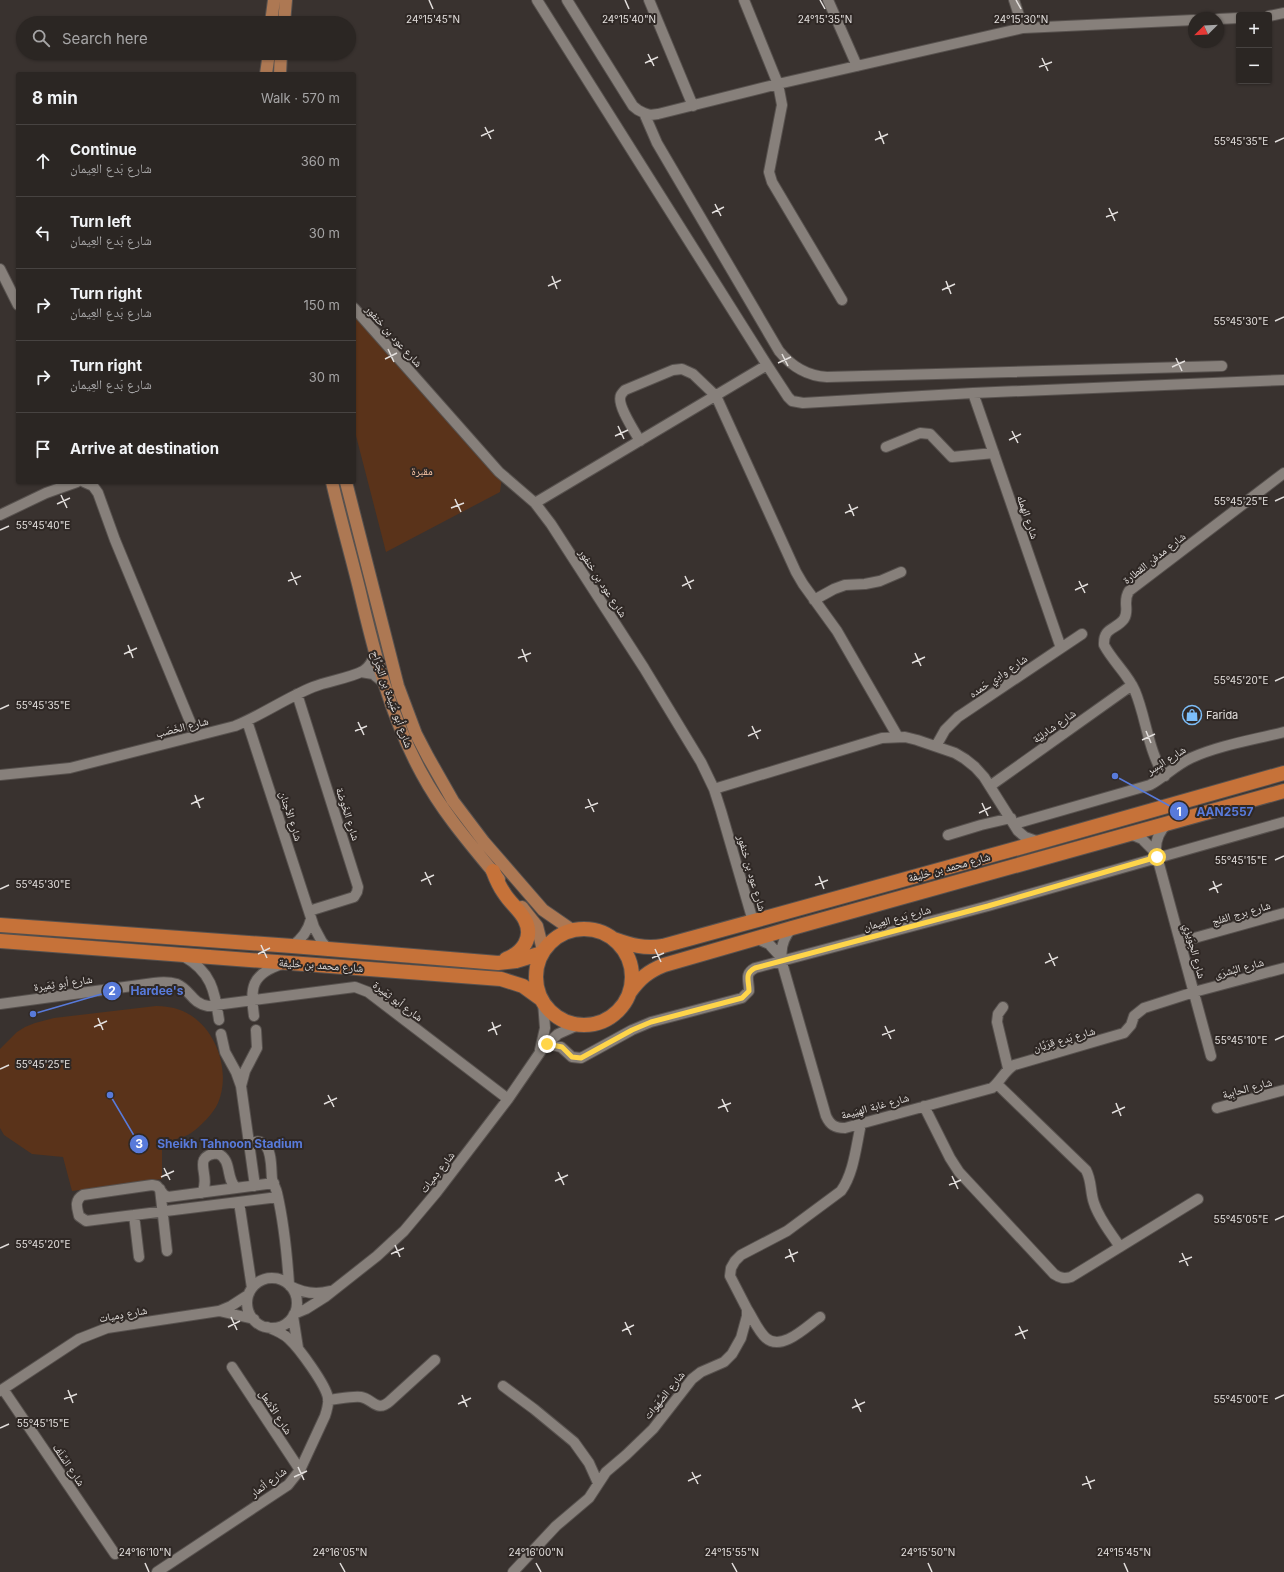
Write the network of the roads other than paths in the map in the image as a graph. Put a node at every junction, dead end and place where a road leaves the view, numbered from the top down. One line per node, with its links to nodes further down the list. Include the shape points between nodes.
1 (274, 0): 10 (main road)
2 (286, 0): 11 (main road)
3 (538, 0): 29 (street)
4 (567, 0): 24 (street, via 633,106)
5 (649, 0): 23 (street)
6 (744, 0): 22 (street)
7 (828, 0): 19 (street)
8 (1014, 0): 16 (street)
9 (1284, 14): 12 (street)
10 (272, 16)
11 (285, 16)
12 (1272, 16)
13 (1236, 18): 14 (street)
14 (1224, 19)
15 (1188, 20): 16 (street)
16 (1023, 28): 19 (street)
17 (267, 60): 20 (main road)
18 (281, 60): 21 (main road)
19 (857, 66): 22 (street)
20 (266, 72)
21 (280, 72)
22 (778, 84): 23 (street); 27 (street, via 782,114 770,172 772,182)
23 (693, 106): 24 (street, via 658,114)
24 (644, 113): 30 (street, via 657,143 780,351 790,363 804,372 827,377)
25 (0, 269): 26 (street)
26 (16, 300)
27 (842, 300)
28 (356, 310): 42 (street, شارع عود بن خنفور, via 499,472)
29 (767, 365): 32 (street, via 788,397 798,403); 33 (street)
30 (1222, 366)
31 (1284, 380): 32 (street)
32 (973, 393): 36 (street, شارع الهمله)
33 (716, 396): 34 (street); 34 (street, via 693,374 682,369 673,370 625,390 621,394 622,407); 45 (street, via 796,572)
34 (640, 441): 42 (street)
35 (886, 447): 36 (street, via 920,433 930,434 952,457)
36 (994, 453): 47 (street, شارع الهمله)
37 (1284, 473): 51 (street, شارع مدفن القطارة, via 1126,596 1125,618 1106,634 1104,645)
38 (71, 484): 43 (street)
39 (92, 484): 55 (street, via 98,493 114,540)
40 (333, 484): 48 (main road, شارع أبو عُبَيدة بن الجَرَّاح)
41 (347, 484): 78 (main road, شارع أبو عُبَيدة بن الجَرَّاح, via 398,686 428,757 453,801 484,842 540,907)
42 (535, 503): 62 (street, شارع عود بن خنفور, via 644,668 701,762)
43 (0, 515)
44 (901, 572): 45 (street, via 880,582 844,585)
45 (814, 600): 56 (street, via 844,643)
46 (1082, 634): 47 (street, شارع وادِي حَمده)
47 (1061, 648): 57 (street, شارع وادِي حَمده, via 958,717 945,730)
48 (375, 653): 49 (street, via 370,664); 50 (main road, شارع أبو عُبَيدة بن الجَرَّاح)
49 (361, 672): 50 (street, via 373,674); 52 (street, شارع الخَصَب, via 322,683)
50 (383, 682): 72 (main road, شارع أبو عُبَيدة بن الجَرَّاح, via 399,726 431,790 462,836)
51 (1132, 685): 60 (street, شارع مدفن القطارة, via 1157,763); 61 (street, شارع شادلِيَّة)
52 (297, 694): 53 (street, شارع الخَصَب); 74 (street, شارع الخَوضة, via 358,887 354,897)
53 (247, 721): 55 (street, شارع الخَصَب); 74 (street, شارع الأجنان)
54 (1284, 732): 60 (street, شارع البِسِر, via 1202,753 1181,763)
55 (196, 736): 59 (street, شارع الخَصَب, via 70,768)
56 (898, 737): 57 (street); 62 (street, via 872,740)
57 (936, 746): 61 (street, via 965,759)
58 (1284, 774): 69 (highway, شارع محمد بن خليفة)
59 (0, 775)
60 (1165, 776): 64 (street, شارع البِسِر, via 1150,785)
61 (990, 786): 64 (street)
62 (714, 789): 75 (street, شارع عود بن خنفور)
63 (1284, 790): 66 (highway, شارع محمد بن خليفة)
64 (1012, 821): 68 (street, شارع البِسِر, via 989,823); 69 (street, via 1030,840); 70 (street, via 1016,840)
65 (1284, 822): 71 (street, شارع بَدع العِيمان)
66 (1168, 823): 67 (highway, شارع محمد بن خليفة); 71 (street, شارع الحِوَيزِي, via 1158,836)
67 (1130, 834): 71 (street, via 1142,839); 77 (highway, شارع محمد بن خليفة)
68 (948, 835)
69 (1040, 842): 70 (highway, شارع محمد بن خليفة)
70 (1007, 851): 75 (highway, شارع محمد بن خليفة)
71 (1157, 855): 82 (street, شارع الحِوَيزِي); 87 (street, شارع بَدع العِيمان, via 988,906)
72 (493, 871): 85 (main road, شارع أبو عُبَيدة بن الجَرَّاح, via 537,926); 89 (highway, via 503,892 525,920 528,932 521,950)
73 (1284, 913): 82 (street, شارع برج الفلج)
74 (310, 915): 83 (street, via 309,925 302,937); 84 (street, شارع الأجنان, via 317,935)
75 (754, 921): 80 (highway, شارع محمد بن خليفة, via 653,948 633,946)
76 (0, 926): 83 (highway, شارع محمد بن خليفة)
77 (792, 928): 79 (highway, شارع محمد بن خليفة); 87 (street, شارع غابة الهِيَيمة, via 782,943)
78 (572, 930): 80 (highway, via 594,929); 85 (highway, via 560,934)
79 (755, 938): 87 (street, شارع غابة الهِيَيمة, via 769,944); 93 (highway, شارع محمد بن خليفة, via 653,969 643,976)
80 (614, 939): 93 (highway, via 624,949 630,963)
81 (0, 941): 86 (highway, شارع محمد بن خليفة)
82 (1180, 942): 94 (street, شارع الحِوَيزِي)
83 (292, 946): 84 (highway, شارع محمد بن خليفة)
84 (328, 949): 89 (highway, شارع محمد بن خليفة)
85 (542, 951): 89 (highway, شارع محمد بن خليفة, via 525,959); 96 (highway, via 535,976)
86 (178, 953): 88 (highway, شارع محمد بن خليفة); 91 (street, via 195,964)
87 (782, 961): 106 (street, شارع بَدع العِيمان, via 749,972 749,991 742,998 651,1022 584,1058 569,1056 562,1047); 118 (street, شارع غابة الهِيَيمة, via 828,1121 838,1128)
88 (286, 963): 92 (street, via 267,970); 96 (highway, شارع محمد بن خليفة, via 501,979 523,986)
89 (498, 963)
90 (1284, 968): 94 (street, شارع البُشرَى)
91 (210, 981): 92 (street, via 226,998 241,998); 98 (street)
92 (252, 988): 95 (street)
93 (630, 992): 103 (highway, via 622,1007 610,1018 595,1024)
94 (1194, 992): 101 (street, شارع البُشرَى, via 1144,1008); 108 (street, شارع الحِوَيزِي)
95 (252, 1000): 98 (street, شارع أبو ثِمَيرة); 100 (street); 115 (street, شارع أبو ثِمَيرة, via 348,988 361,989)
96 (542, 1001): 103 (highway, via 552,1013 564,1021); 107 (street, شارع دِميات, via 545,1028)
97 (0, 1004): 98 (street, شارع أبو ثِمَيرة, via 162,982 182,987 202,1005)
98 (217, 1006): 102 (street)
99 (1003, 1007): 111 (street, via 996,1022)
100 (254, 1016)
101 (1134, 1016): 111 (street, شارع بَدع قِرَيَّان, via 1128,1030 1120,1036)
102 (219, 1020)
103 (578, 1025): 106 (street, شارع دِميات, via 558,1034)
104 (256, 1030): 109 (street, via 258,1043)
105 (221, 1034): 110 (street, via 223,1048)
106 (547, 1044): 107 (street, شارع دِميات)
107 (539, 1053): 115 (street, شارع دِميات)
108 (1212, 1056)
109 (253, 1057): 110 (street, via 241,1062); 113 (street, via 245,1071)
110 (229, 1059): 113 (street)
111 (1008, 1068): 112 (street)
112 (997, 1084): 116 (street, شارع غابة الهِيَيمة, via 992,1088); 130 (street, via 1086,1170 1096,1209)
113 (241, 1086): 119 (street)
114 (1284, 1090): 117 (street, شارع الحابِية)
115 (508, 1099): 134 (street, شارع دِميات, via 404,1231)
116 (924, 1106): 118 (street, شارع غابة الهِيَيمة); 130 (street, via 959,1172 1059,1278 1071,1277)
117 (1217, 1108)
118 (861, 1124): 136 (street, via 850,1172 841,1191 787,1231 740,1255 732,1264 731,1280)
119 (249, 1144): 120 (street, via 257,1141 267,1147); 121 (street)
120 (274, 1184): 121 (street); 125 (street)
121 (255, 1186): 122 (street)
122 (236, 1188): 124 (street); 124 (street, via 230,1181 227,1162 223,1156 217,1154 207,1156 203,1160 206,1180)
123 (160, 1189): 124 (street, via 168,1197); 128 (street); 129 (street, via 154,1185 144,1186 83,1195 77,1201 79,1216 86,1221)
124 (202, 1192)
125 (278, 1197): 127 (street); 133 (street)
126 (1198, 1199): 130 (street)
127 (238, 1202): 128 (street); 135 (street)
128 (163, 1211): 129 (street); 131 (street)
129 (134, 1215): 132 (street)
130 (1120, 1247)
131 (167, 1251)
132 (139, 1256)
133 (289, 1285): 134 (street, شارع دِميات, via 296,1290 312,1293); 135 (street, via 276,1278 269,1278 256,1283); 138 (street, via 296,1299)
134 (336, 1289): 138 (street, شارع دِميات)
135 (250, 1292): 137 (street, شارع دِميات, via 231,1306); 140 (street, via 247,1303)
136 (747, 1309): 139 (street, via 765,1337 775,1342 786,1341); 149 (street, شارع الصَّهَوات, via 743,1331 732,1354 724,1362 692,1379 652,1429 606,1472)
137 (219, 1311): 140 (street, شارع دِميات); 146 (street, شارع دِميات, via 97,1330 79,1339)
138 (293, 1315): 141 (street, via 282,1325); 142 (street)
139 (820, 1317)
140 (254, 1319): 141 (street)
141 (268, 1327): 142 (street, via 285,1336)
142 (299, 1350): 147 (street, via 322,1384)
143 (435, 1360): 147 (street, via 387,1404 375,1405 360,1397)
144 (232, 1367): 148 (street, شارع الأشعل)
145 (503, 1386): 149 (street, via 574,1442 589,1463)
146 (2, 1390): 150 (street, شارع السَّلَف)
147 (328, 1400): 148 (street, شارع أتمار, via 325,1416)
148 (300, 1470): 151 (street, شارع أتمار, via 288,1485)
149 (598, 1483): 152 (street, شارع الصَّهَوات, via 588,1498 556,1526)
150 (115, 1554)
151 (157, 1572)
152 (513, 1572)

